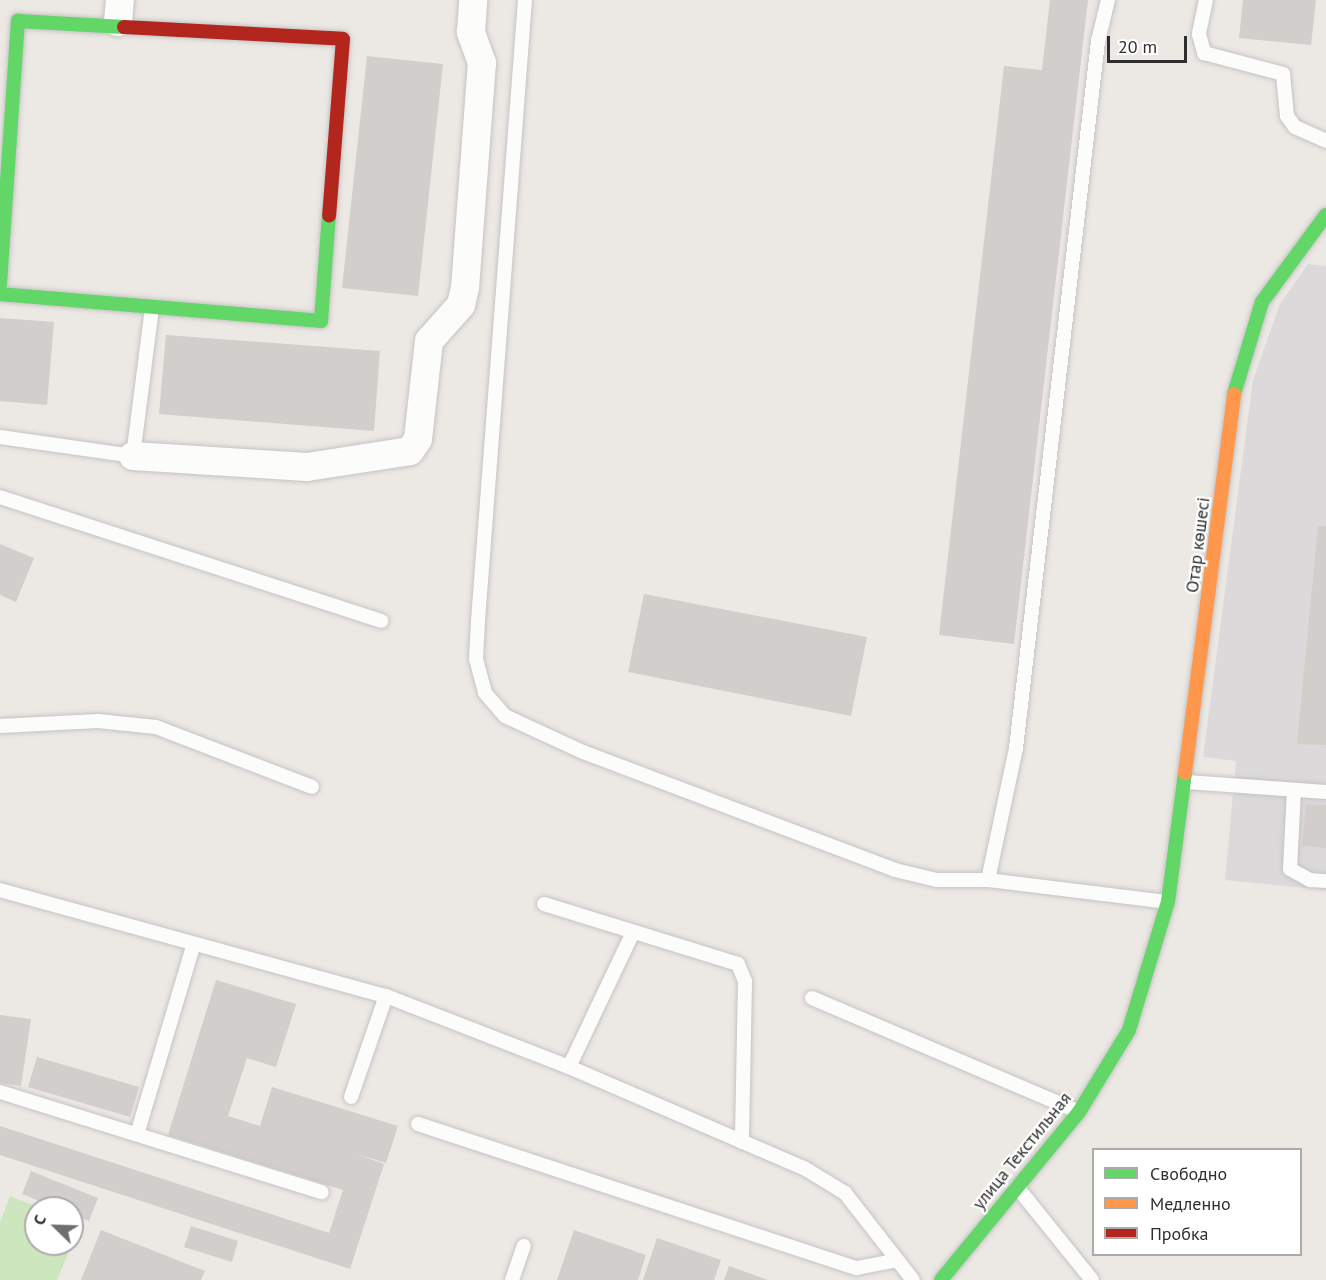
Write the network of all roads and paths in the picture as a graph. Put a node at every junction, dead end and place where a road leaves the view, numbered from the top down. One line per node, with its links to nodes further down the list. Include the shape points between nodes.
1 (473, 0): 12 (street, via 471,32 482,63 465,288 461,305 429,341 418,439 410,452 307,467)
2 (525, 0): 20 (lane, via 478,621 476,659 485,693 505,716 535,731 781,830 895,870 938,880)
3 (1108, 0): 20 (lane, via 1098,41 1016,748)
4 (1206, 0): 6 (lane, via 1199,34 1204,53 1283,74 1287,116 1295,128)
5 (119, 11): 8 (street, via 18,21); 10 (street, via 343,39 321,321)
6 (1326, 141)
7 (1326, 215): 16 (street, Отар көшесі, via 1262,302 1237,371)
8 (0, 284)
9 (0, 294): 10 (street)
10 (152, 307): 12 (lane)
11 (0, 437): 12 (lane)
12 (133, 456)
13 (0, 497): 14 (lane)
14 (381, 621)
15 (0, 726): 17 (lane, via 98,721 156,727)
16 (1187, 782): 18 (lane); 23 (street, Отар көшесі)
17 (312, 787)
18 (1293, 790): 19 (lane); 21 (lane, via 1290,869 1310,880)
19 (1326, 792)
20 (988, 880): 23 (lane)
21 (1326, 881)
22 (0, 890): 26 (lane)
23 (1168, 902): 32 (street, улица Текстильная, via 1129,1030)
24 (544, 904): 25 (lane)
25 (633, 932): 29 (lane); 35 (lane, via 738,964 745,981)
26 (193, 947): 27 (lane); 34 (lane)
27 (386, 996): 29 (lane); 31 (lane)
28 (812, 998): 32 (lane)
29 (569, 1067): 35 (lane)
30 (0, 1092): 34 (lane)
31 (351, 1097)
32 (1079, 1112): 36 (street, улица Текстильная)
33 (418, 1124): 39 (lane, via 857,1268)
34 (138, 1131): 37 (lane)
35 (742, 1143): 39 (lane, via 804,1168 845,1193 868,1217)
36 (1017, 1186): 42 (street, улица Текстильная); 43 (lane)
37 (322, 1192)
38 (524, 1246): 40 (lane)
39 (894, 1261): 41 (lane)
40 (512, 1280)
41 (913, 1280)
42 (942, 1280)
43 (1092, 1280)

